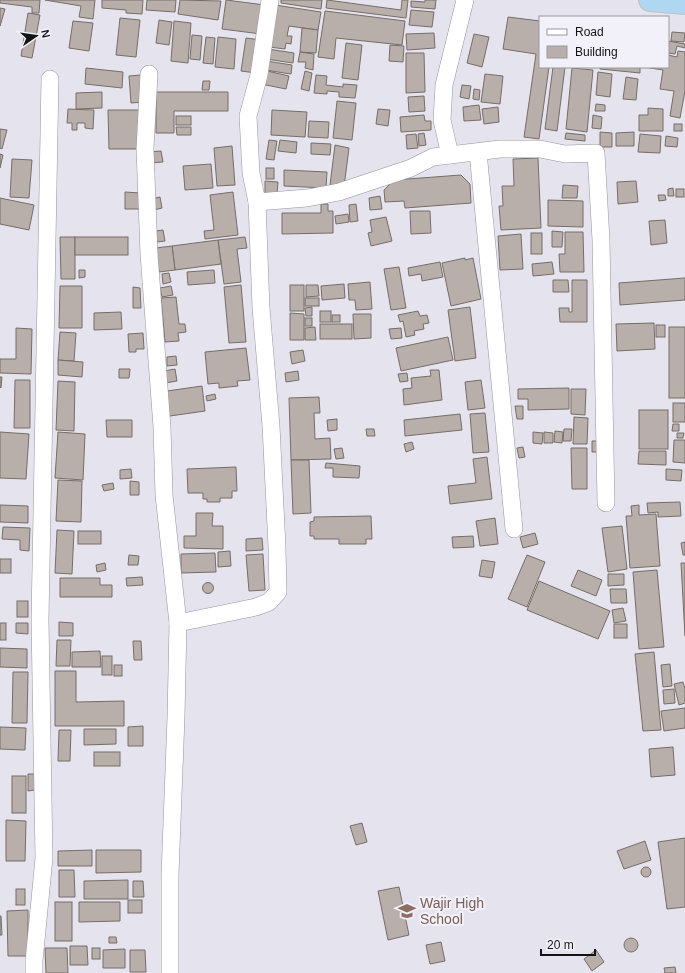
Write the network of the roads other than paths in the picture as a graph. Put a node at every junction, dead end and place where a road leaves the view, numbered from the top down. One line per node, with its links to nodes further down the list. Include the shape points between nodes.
1 (270, 0): 9 (street, via 259,75 248,116 251,174)
2 (465, 0): 8 (street, via 444,85 442,120)
3 (655, 0): 4 (highway)
4 (685, 3)
5 (149, 74): 12 (street, via 145,149 149,254 162,427 164,495)
6 (50, 79): 13 (street, via 40,620 44,858)
7 (478, 152): 8 (street); 10 (street, via 540,149 565,154 596,153 601,240); 11 (street)
8 (450, 155): 9 (street, via 433,157 410,168 339,192 307,198)
9 (256, 202): 12 (street, via 261,308 271,426 278,592 269,602 256,607)
10 (606, 502)
11 (514, 529)
12 (178, 623): 14 (street, via 170,875)
13 (34, 973)
14 (170, 973)

